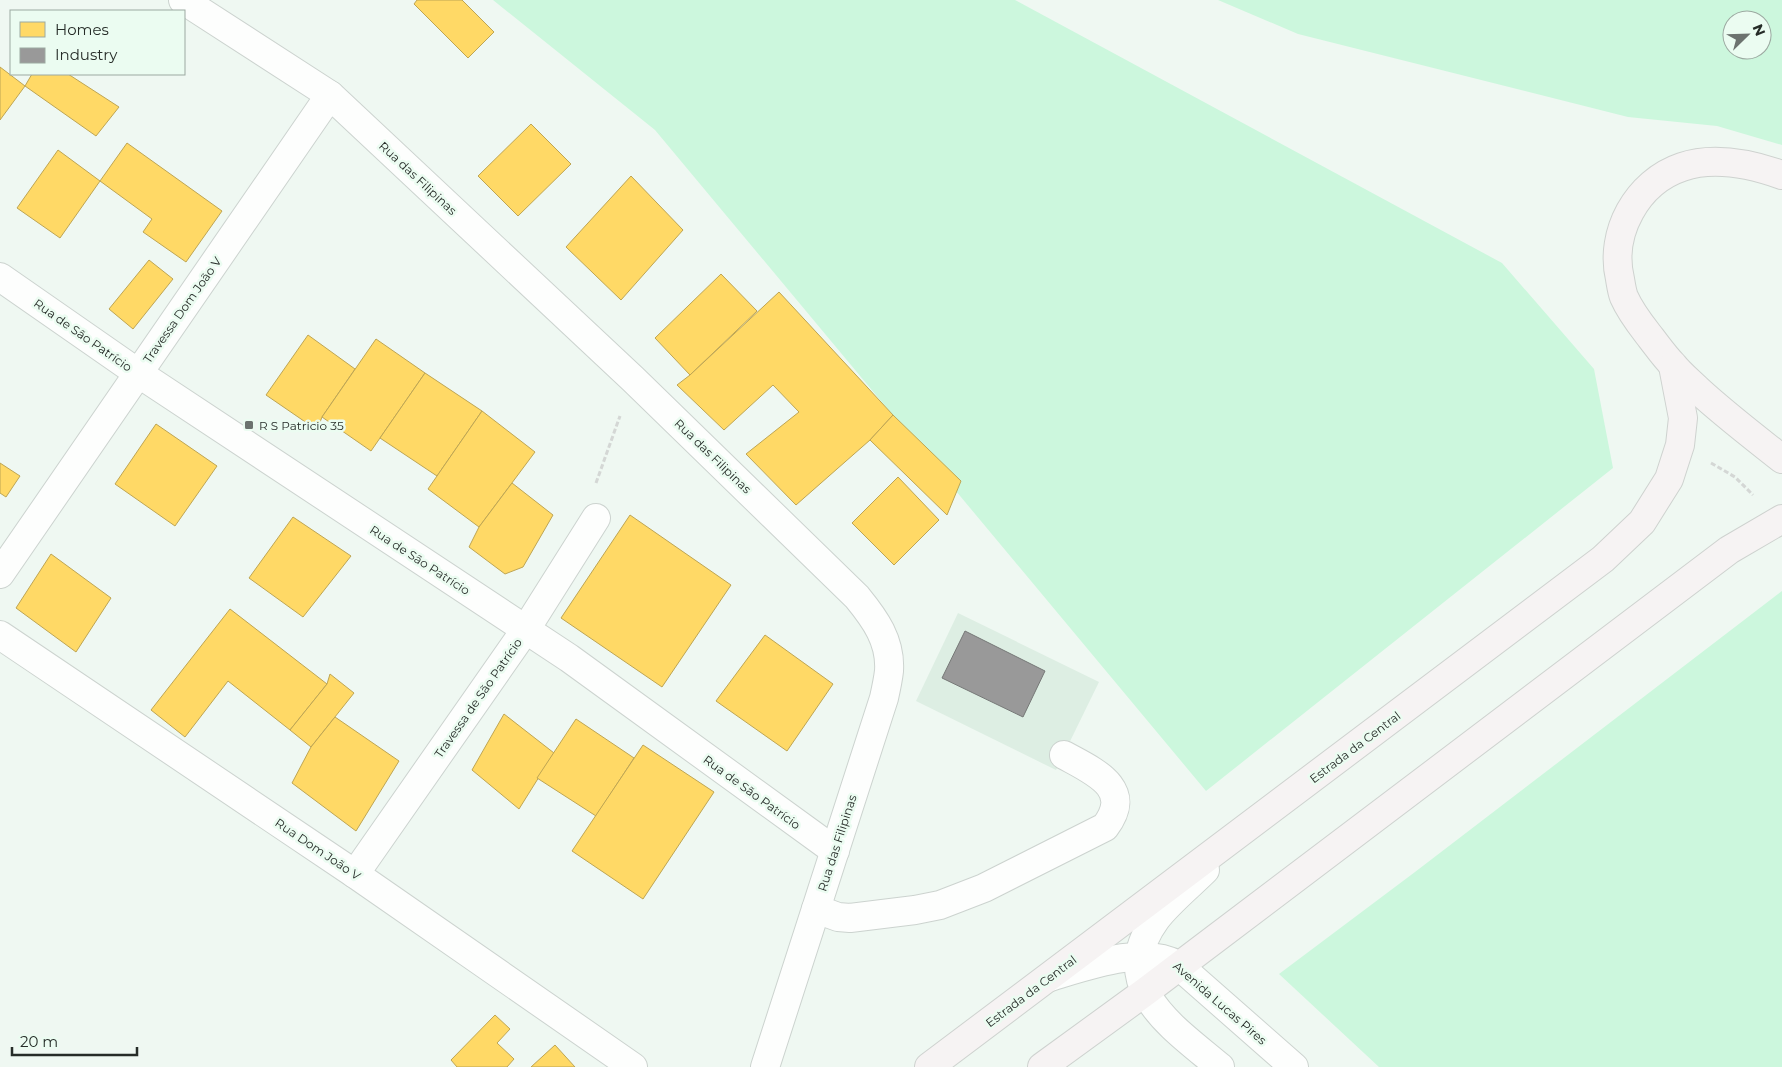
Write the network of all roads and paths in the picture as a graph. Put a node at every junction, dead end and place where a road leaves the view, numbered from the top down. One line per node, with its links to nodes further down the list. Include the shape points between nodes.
1 (183, 0): 2 (street, Rua das Filipinas)
2 (330, 95): 6 (street, Travessa Dom João V); 7 (street, Rua das Filipinas)
3 (1782, 175): 5 (main road, via 1733,162 1683,166 1666,173 1647,189 1622,225 1617,266 1623,296)
4 (0, 277): 6 (street, Rua de São Patrício)
5 (1674, 366): 8 (main road, Estrada da Central, via 1683,418); 9 (main road, via 1730,418)
6 (138, 373): 12 (street, Travessa Dom João V); 13 (street, Rua de São Patrício)
7 (633, 379): 10 (path, via 594,488); 17 (street, Rua das Filipinas, via 857,597 876,620 885,638 889,670 884,698)
8 (1680, 445): 11 (path, via 1735,477); 16 (main road, Estrada da Central, via 1670,479 1661,495 1642,522 1603,560)
9 (1782, 459)
10 (596, 518): 13 (street, Travessa de São Patrício)
11 (1780, 519): 21 (main road, via 1729,550)
12 (0, 574)
13 (526, 629): 17 (street, Rua de São Patrício); 18 (street, Travessa de São Patrício)
14 (0, 636): 18 (street, Rua Dom João V)
15 (1064, 755): 19 (street, via 1109,783 1116,800 1114,816 1105,827 984,888 940,905 850,918)
16 (1244, 831): 20 (street, via 1156,918); 22 (main road, Estrada da Central)
17 (835, 852): 19 (street, Rua das Filipinas)
18 (355, 874): 24 (street, Rua Dom João V)
19 (816, 909): 25 (street, Rua das Filipinas)
20 (1139, 956): 21 (street, Avenida Lucas Pires, via 1154,956); 22 (street, Avenida Lucas Pires, via 1098,962); 23 (street)
21 (1178, 965): 23 (main road); 29 (street, Avenida Lucas Pires)
22 (1049, 977): 26 (main road, Estrada da Central)
23 (1145, 992): 27 (main road); 28 (street, via 1165,1021)
24 (633, 1067)
25 (764, 1067)
26 (929, 1067)
27 (1042, 1067)
28 (1220, 1067)
29 (1294, 1067)

